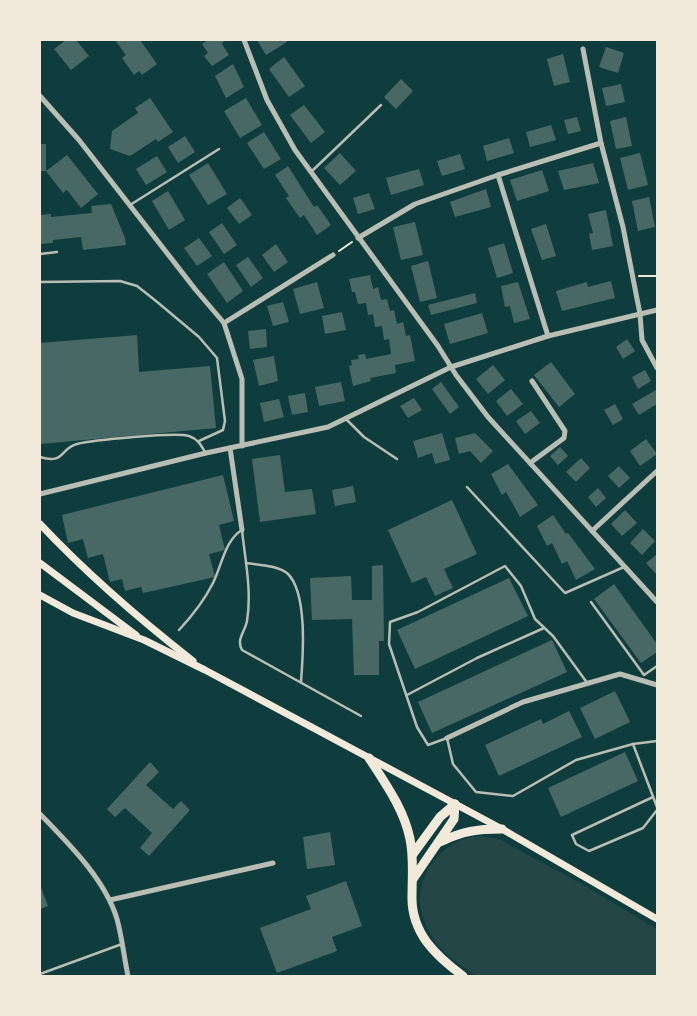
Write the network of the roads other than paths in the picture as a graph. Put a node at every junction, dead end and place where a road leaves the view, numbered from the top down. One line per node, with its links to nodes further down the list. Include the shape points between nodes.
1 (244, 40): 7 (street, via 267,100)
2 (583, 49): 5 (street)
3 (40, 96): 9 (street)
4 (381, 105): 7 (lane)
5 (601, 143): 8 (street); 16 (street)
6 (219, 149): 9 (lane)
7 (311, 172): 10 (street)
8 (498, 174): 10 (street, via 415,204); 18 (street)
9 (130, 205): 17 (street)
10 (358, 238): 19 (street)
11 (57, 252): 12 (lane)
12 (40, 254)
13 (332, 255): 17 (street)
14 (40, 282): 23 (lane, via 120,281 137,286 199,337 217,358 225,421 223,430)
15 (657, 310): 16 (street)
16 (640, 314): 18 (street); 20 (street, via 642,340)
17 (224, 323): 24 (street, via 242,379)
18 (548, 336): 19 (street)
19 (451, 367): 22 (street); 29 (street, via 488,417)
20 (657, 368)
21 (532, 381): 29 (street, via 565,431 564,438)
22 (346, 418): 24 (street, via 328,427); 28 (lane, via 364,437)
23 (199, 442): 26 (lane); 27 (lane, via 189,436 171,435 82,443 75,444 54,460)
24 (242, 446): 25 (street)
25 (230, 448): 26 (street); 34 (street)
26 (206, 453): 32 (street)
27 (40, 457)
28 (396, 459)
29 (530, 463): 35 (street)
30 (657, 471): 35 (street)
31 (467, 488): 38 (lane, via 565,593)
32 (40, 494)
33 (40, 524): 47 (main road, via 128,610)
34 (242, 530): 37 (lane); 44 (lane, via 230,543 213,584 194,614)
35 (592, 531): 38 (street)
36 (40, 563): 45 (main road)
37 (246, 563): 48 (lane, via 281,570 294,584 304,636); 48 (lane, via 247,622 239,640 242,650)
38 (625, 567): 40 (street)
39 (40, 594): 45 (main road, via 73,613)
40 (655, 594): 42 (street)
41 (591, 602): 46 (lane, via 644,675)
42 (657, 602)
43 (544, 628): 49 (lane); 51 (lane); 51 (lane, via 535,619 520,586 505,566 418,612 390,622 389,644)
44 (179, 630)
45 (144, 640): 47 (main road)
46 (657, 666)
47 (205, 670): 56 (main road)
48 (301, 682): 52 (lane)
49 (588, 684): 50 (street, via 620,674); 53 (street, via 523,702)
50 (657, 685)
51 (407, 694): 53 (lane, via 416,728 428,745)
52 (361, 716)
53 (448, 738): 55 (lane, via 453,764 476,792 513,796 576,760)
54 (657, 741): 55 (lane)
55 (633, 744): 57 (lane)
56 (369, 758): 58 (main road); 63 (highway, via 400,810)
57 (653, 797): 59 (lane); 59 (lane, via 572,835 576,844 589,851 643,828)
58 (455, 804): 61 (main road); 62 (highway, via 454,819); 63 (highway, via 440,817)
59 (657, 809)
60 (40, 814): 66 (street, via 76,851)
61 (502, 829): 62 (highway, via 458,833); 67 (main road)
62 (438, 844): 65 (highway)
63 (413, 854): 65 (highway)
64 (273, 863): 66 (street)
65 (413, 879): 71 (highway, via 413,913 419,931 443,961)
66 (110, 900): 68 (street)
67 (657, 919)
68 (122, 944): 69 (lane); 70 (street)
69 (40, 974)
70 (128, 976)
71 (463, 976)

